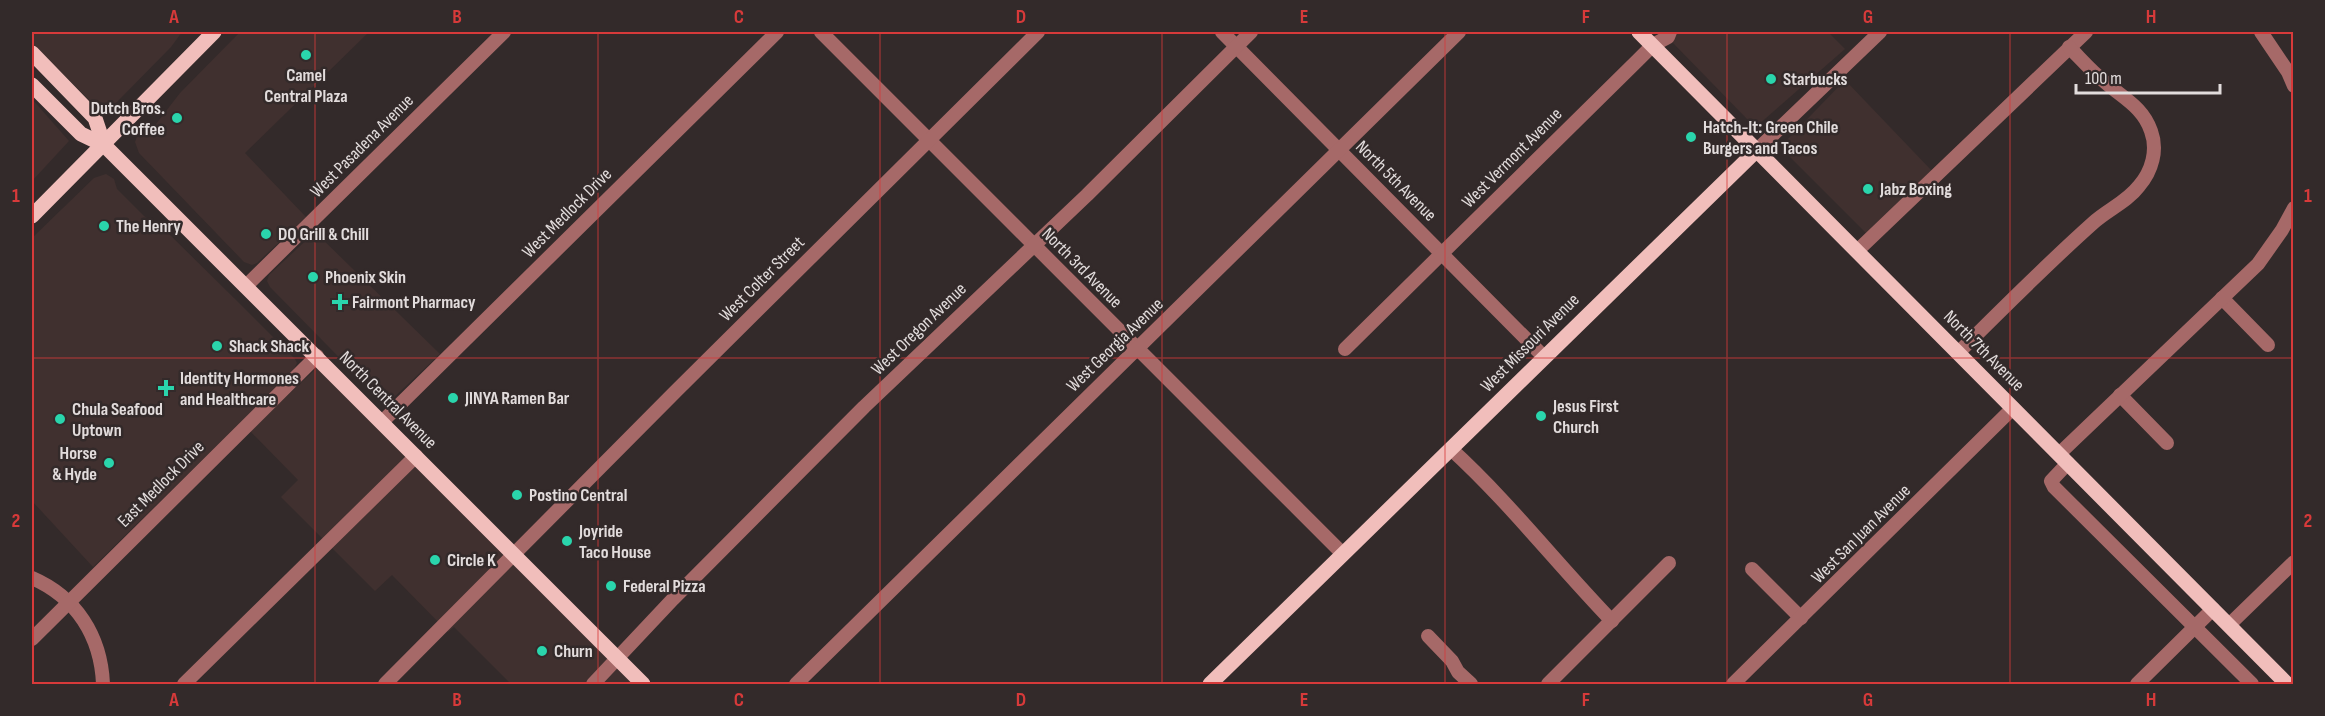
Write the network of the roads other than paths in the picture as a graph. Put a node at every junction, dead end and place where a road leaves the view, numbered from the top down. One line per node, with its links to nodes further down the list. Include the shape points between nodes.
1 (214, 32): 21 (main road)
2 (504, 32): 29 (street, West Pasadena Avenue)
3 (777, 32): 39 (street, West Medlock Drive)
4 (821, 32): 20 (street, North 3rd Avenue)
5 (1038, 32): 20 (street, West Colter Street)
6 (1222, 32): 15 (street, North 5th Avenue)
7 (1251, 32): 15 (street, West Oregon Avenue)
8 (1459, 32): 22 (street, West Georgia Avenue)
9 (1639, 32): 14 (main road, North 7th Avenue)
10 (1670, 32): 14 (street)
11 (1880, 32): 23 (street, West Missouri Avenue)
12 (2086, 32): 16 (street)
13 (2261, 32): 19 (street)
14 (1653, 45): 23 (main road, North 7th Avenue); 28 (street, West Vermont Avenue)
15 (1236, 46): 22 (street, North 5th Avenue); 26 (street, West Oregon Avenue)
16 (2069, 47): 27 (street); 34 (street, via 2142,112 2152,131 2154,147 2148,173 2139,187 2094,222)
17 (32, 53): 21 (main road, North Central Avenue, via 95,118)
18 (32, 85): 21 (main road, North Central Avenue, via 81,134)
19 (2294, 86)
20 (928, 139): 26 (street, North 3rd Avenue); 45 (street, West Colter Street)
21 (104, 145): 25 (main road); 29 (main road, North Central Avenue)
22 (1340, 150): 28 (street, North 5th Avenue); 32 (street, West Georgia Avenue)
23 (1757, 150): 27 (main road, North 7th Avenue); 36 (main road, West Missouri Avenue)
24 (2294, 208): 30 (street, via 2258,264)
25 (32, 216)
26 (1034, 245): 32 (street, North 3rd Avenue); 58 (street, West Oregon Avenue, via 864,407)
27 (1857, 251): 34 (main road, North 7th Avenue)
28 (1442, 253): 33 (street, West Vermont Avenue); 36 (street, North 5th Avenue)
29 (246, 286): 35 (main road, North Central Avenue)
30 (2222, 298): 31 (street); 37 (street)
31 (2268, 345)
32 (1137, 349): 44 (street, North 3rd Avenue); 64 (street, West Georgia Avenue)
33 (1345, 349)
34 (1958, 353): 38 (main road, North 7th Avenue)
35 (317, 356): 39 (main road, North Central Avenue); 50 (street, East Medlock Drive)
36 (1544, 357): 41 (main road, West Missouri Avenue)
37 (2120, 395): 40 (street); 43 (street)
38 (2013, 408): 43 (main road, North 7th Avenue); 52 (street, West San Juan Avenue)
39 (382, 422): 42 (main road, North Central Avenue)
40 (2167, 443)
41 (1451, 448): 44 (main road, West Missouri Avenue); 53 (street)
42 (416, 456): 45 (main road, North Central Avenue); 60 (street)
43 (2064, 459): 51 (main road, North 7th Avenue); 55 (street, via 2051,481 2054,487)
44 (1343, 554): 65 (main road, West Missouri Avenue)
45 (514, 555): 58 (main road, North Central Avenue); 61 (street, West Colter Street)
46 (2294, 562): 54 (street)
47 (1669, 563): 53 (street)
48 (1752, 569): 52 (street)
49 (32, 578): 50 (street)
50 (69, 601): 57 (street, East Medlock Drive); 59 (street, via 92,634)
51 (2213, 609): 54 (main road, North 7th Avenue); 55 (street)
52 (1801, 618): 68 (street, West San Juan Avenue)
53 (1612, 621): 67 (street)
54 (2229, 625): 71 (main road, North 7th Avenue)
55 (2195, 627): 69 (street); 70 (street)
56 (1428, 636): 66 (street)
57 (32, 639)
58 (617, 658): 62 (street, West Oregon Avenue); 63 (main road, North Central Avenue)
59 (103, 684)
60 (184, 684)
61 (385, 684)
62 (593, 684)
63 (643, 684)
64 (796, 684)
65 (1210, 684)
66 (1471, 684)
67 (1548, 684)
68 (1733, 684)
69 (2137, 684)
70 (2252, 684)
71 (2287, 684)

